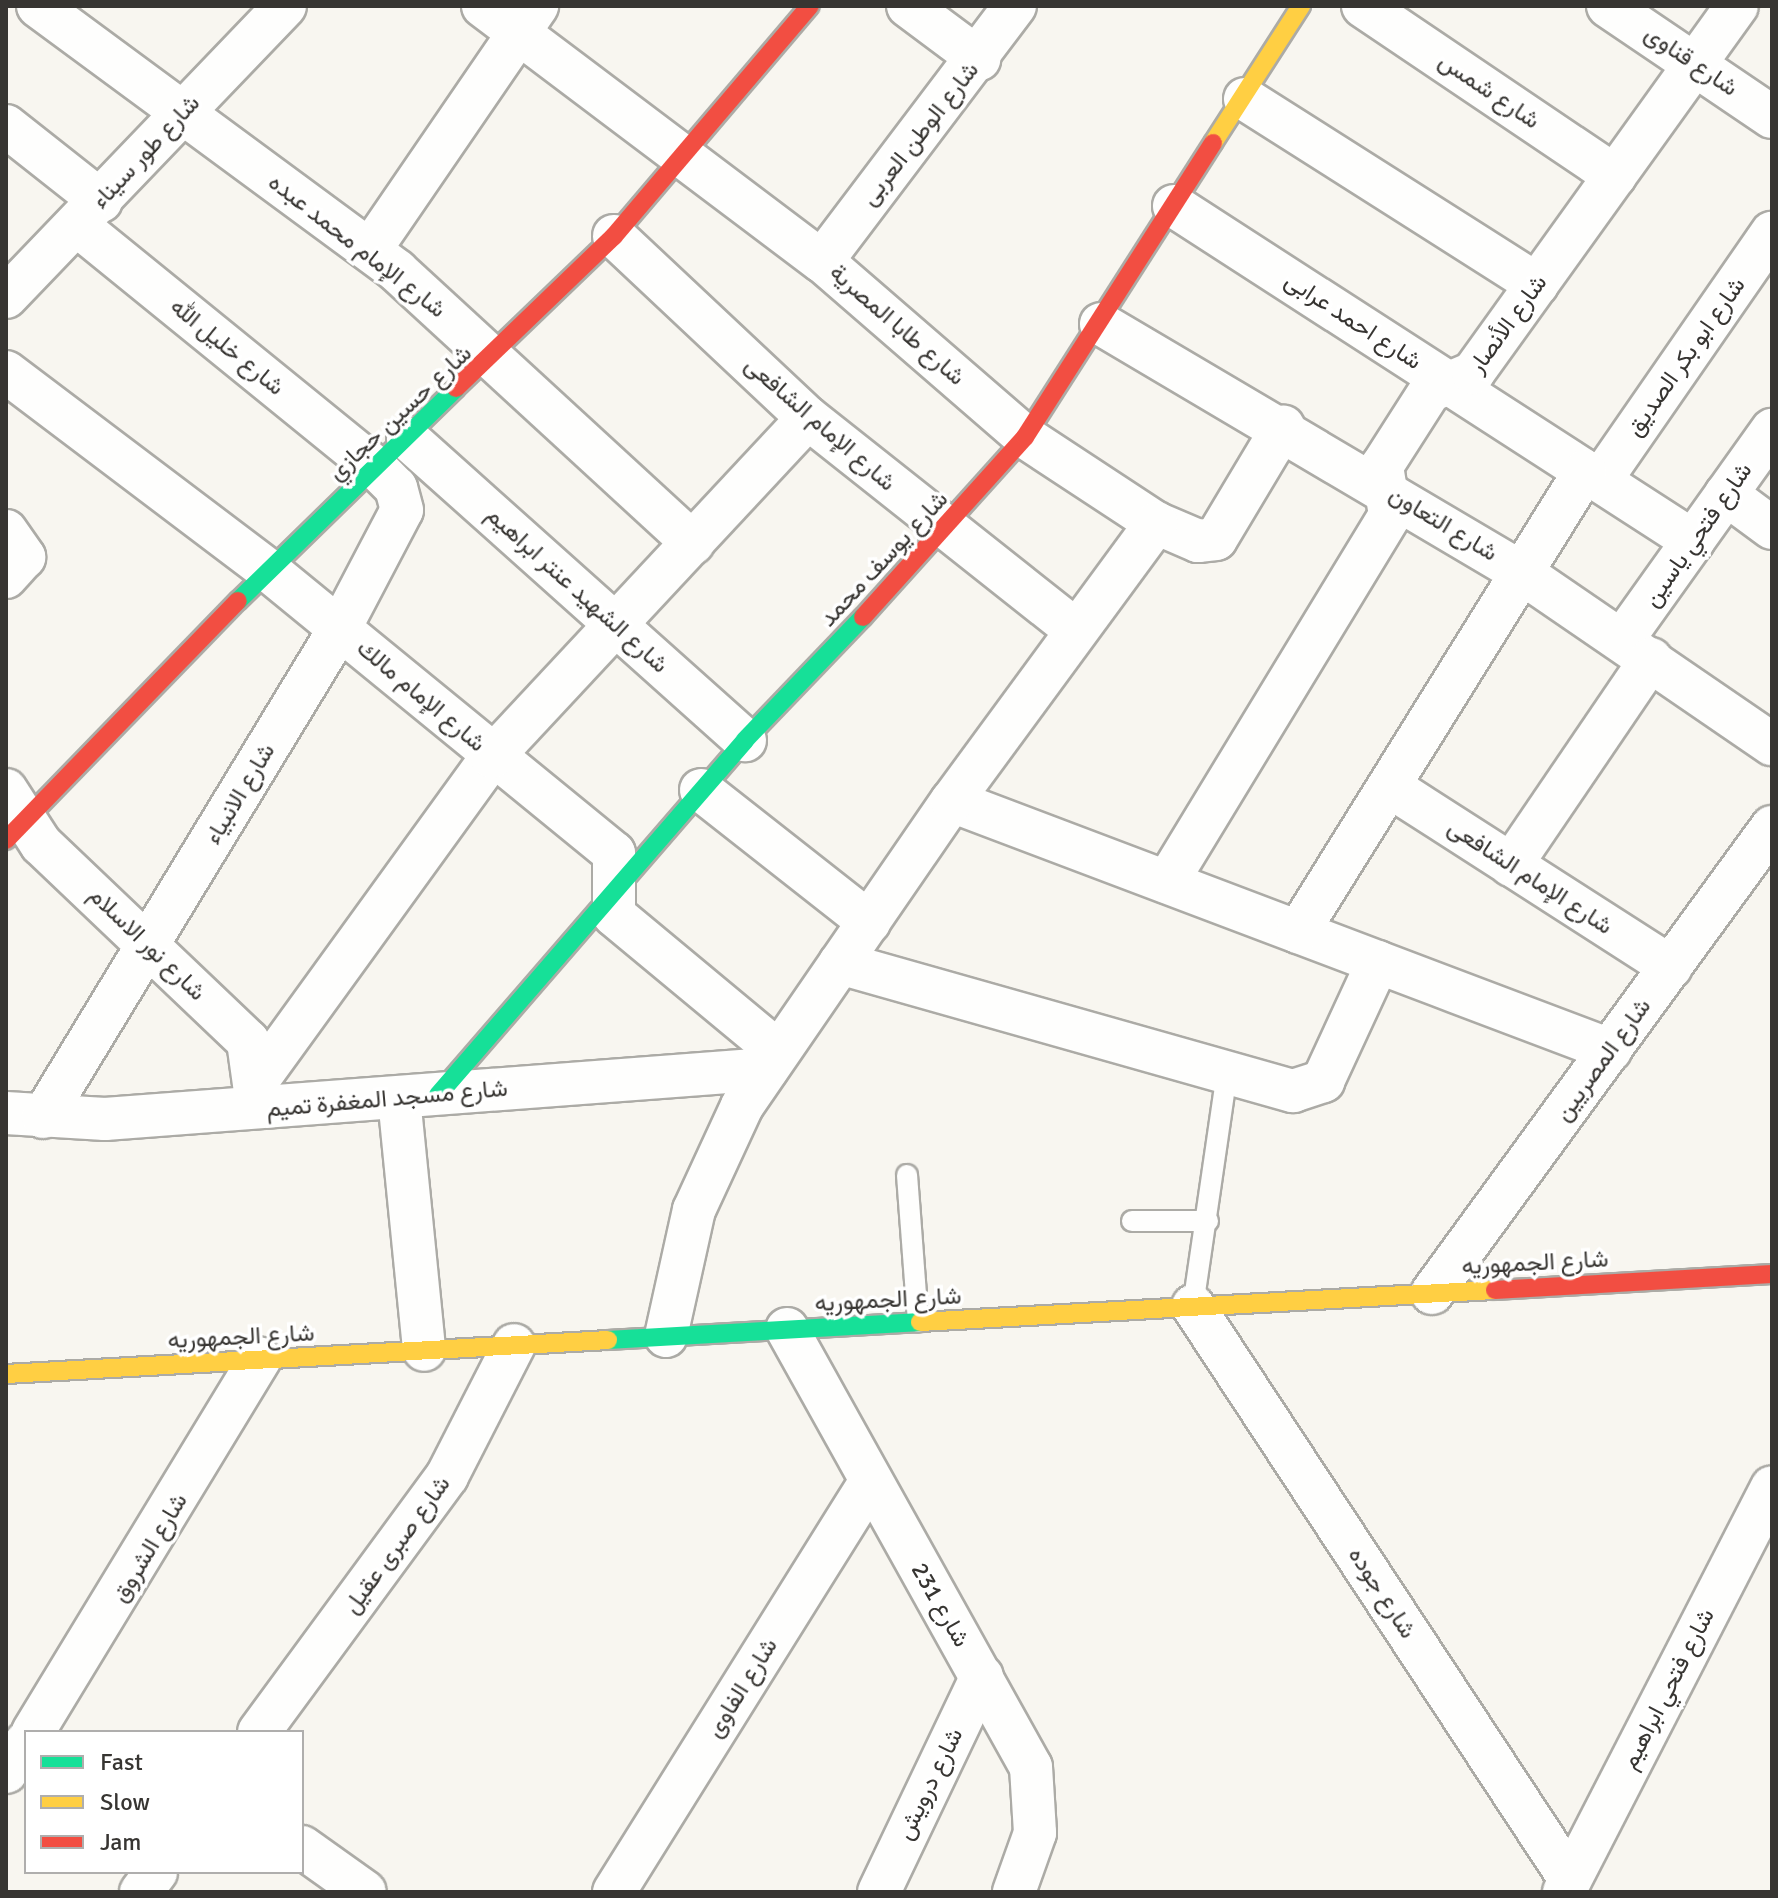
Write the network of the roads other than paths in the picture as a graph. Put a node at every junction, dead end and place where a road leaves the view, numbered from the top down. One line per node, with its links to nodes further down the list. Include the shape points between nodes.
1 (38, 6): 15 (street, شارع الإمام محمد عبده)
2 (285, 6): 15 (street, شارع طور سيناء)
3 (483, 6): 11 (street, شارع طابا المصرية)
4 (810, 6): 18 (street, شارع حسين حجازي)
5 (908, 6): 12 (street)
6 (1015, 6): 12 (street, شارع الوطن العربى)
7 (1301, 6): 14 (street, شارع يوسف محمد)
8 (1363, 6): 19 (street, شارع شمس)
9 (1608, 6): 13 (street, شارع قناوى)
10 (1737, 6): 13 (street, شارع الأنصار)
11 (528, 20): 18 (street, شارع طابا المصرية); 24 (street)
12 (979, 59): 25 (street, شارع الوطن العربى)
13 (1696, 63): 16 (street, شارع قناوى); 19 (street, شارع الأنصار)
14 (1245, 99): 20 (street, شارع يوسف محمد); 26 (street)
15 (181, 114): 21 (street, شارع طور سيناء); 24 (street, شارع الإمام محمد عبده)
16 (1772, 117)
17 (6, 126): 21 (street, شارع خليل الله)
18 (687, 154): 23 (street, شارع حسين حجازي); 25 (street, شارع طابا المصرية)
19 (1615, 176): 26 (street, شارع الأنصار)
20 (1174, 206): 28 (street, شارع يوسف محمد); 31 (street, شارع احمد عرابى)
21 (89, 213): 27 (street, شارع طور سيناء); 37 (street, شارع خليل الله)
22 (1772, 233): 38 (street, شارع ابو بكر الصديق)
23 (614, 236): 29 (street, شارع حسين حجازي); 32 (street, شارع الإمام الشافعى)
24 (370, 250): 29 (street, شارع الإمام محمد عبده)
25 (822, 261): 35 (street, شارع طابا المصرية)
26 (1537, 284): 31 (street, شارع الأنصار, via 1473,373)
27 (6, 297)
28 (1101, 324): 33 (street, شارع التعاون); 35 (street, شارع يوسف محمد)
29 (494, 358): 36 (street, شارع حسين حجازي); 46 (street, شارع الإمام محمد عبده)
30 (6, 372): 47 (street, شارع الإمام مالك)
31 (1451, 384): 38 (street, شارع احمد عرابى); 39 (street, شارع الأنصار, via 1430,391 1382,466)
32 (808, 418): 44 (street, شارع الإمام الشافعى); 46 (street)
33 (1283, 427): 39 (street, شارع التعاون); 41 (street, شارع طابا المصرية, via 1216,539 1198,541)
34 (1772, 430): 40 (street, شارع فتحي ياسين)
35 (1025, 437): 41 (street, شارع طابا المصرية); 44 (street, شارع يوسف محمد)
36 (408, 439): 37 (street, شارع حسين حجازي); 50 (street, شارع الشهيد عنتر ابراهيم)
37 (376, 468): 47 (street, شارع حسين حجازي); 51 (street, شارع الانبياء, via 396,488 402,510)
38 (1593, 476): 45 (street, شارع احمد عرابى); 48 (street, شارع ابو بكر الصديق)
39 (1385, 490): 48 (street, شارع التعاون); 63 (street, شارع الأنصار, via 1390,515)
40 (1726, 494): 42 (street); 45 (street, شارع فتحي ياسين)
41 (1156, 523): 52 (street)
42 (1772, 528)
43 (6, 531): 49 (street, via 24,557)
44 (945, 532): 52 (street, شارع الإمام الشافعى); 54 (street, شارع يوسف محمد)
45 (1693, 541): 53 (street, شارع فتحي ياسين)
46 (693, 543): 50 (street)
47 (268, 570): 51 (street, شارع الإمام مالك); 60 (street, شارع حسين حجازي)
48 (1522, 573): 53 (street, شارع التعاون); 57 (street, شارع ابو بكر الصديق)
49 (6, 577)
50 (615, 625): 54 (street, شارع الشهيد عنتر ابراهيم); 56 (street)
51 (340, 628): 56 (street, شارع الإمام مالك); 67 (street, شارع الانبياء)
52 (1075, 630): 59 (street)
53 (1637, 649): 55 (street, شارع التعاون); 62 (street, شارع فتحي ياسين)
54 (745, 740): 58 (street, شارع يوسف محمد)
55 (1772, 744)
56 (492, 757): 64 (street, شارع الإمام مالك, via 614,853); 74 (street)
57 (1389, 786): 62 (street, شارع الإمام الشافعى); 66 (street, شارع ابو بكر الصديق)
58 (701, 790): 64 (street, شارع يوسف محمد); 65 (street)
59 (952, 801): 63 (street); 65 (street)
60 (12, 816): 67 (street, شارع نور الاسلام)
61 (1772, 827): 70 (street, شارع المصريين)
62 (1511, 865): 70 (street, شارع الإمام الشافعى)
63 (1167, 882): 66 (street)
64 (616, 889): 72 (street, شارع الإمام مالك, via 614,915); 75 (street, شارع يوسف محمد)
65 (869, 922): 69 (street)
66 (1298, 932): 68 (street)
67 (149, 946): 74 (street, شارع نور الاسلام, via 248,1041); 76 (street, شارع الانبياء)
68 (1378, 962): 71 (street); 73 (street, via 1315,1088 1293,1091)
69 (840, 963): 72 (street); 73 (street)
70 (1671, 967): 71 (street, شارع المصريين)
71 (1610, 1050): 81 (street, شارع المصريين)
72 (773, 1060): 75 (street, شارع مسجد المغفرة تميم); 85 (street, via 694,1210)
73 (1227, 1073): 79 (lane)
74 (256, 1097): 75 (street, شارع مسجد المغفرة تميم); 76 (street, شارع مسجد المغفرة تميم)
75 (418, 1097): 87 (street)
76 (25, 1115)
77 (907, 1175): 83 (lane)
78 (1132, 1221): 79 (lane)
79 (1208, 1221): 82 (lane)
80 (1772, 1274): 81 (street, شارع الجمهوريه)
81 (1432, 1293): 82 (street, شارع الجمهوريه)
82 (1193, 1306): 83 (street, شارع الجمهوريه); 98 (street, شارع جوده)
83 (918, 1322): 84 (street, شارع الجمهوريه)
84 (787, 1329): 85 (street, شارع الجمهوريه); 90 (street, شارع 231)
85 (666, 1336): 86 (street, شارع الجمهوريه)
86 (514, 1345): 87 (street, شارع الجمهوريه); 94 (street, شارع صبرى عقيل, via 447,1476)
87 (424, 1350): 88 (street, شارع الجمهوريه)
88 (260, 1359): 89 (street, شارع الجمهوريه); 93 (street, شارع الشروق)
89 (6, 1374)
90 (869, 1484): 92 (street, شارع 231); 100 (street, شارع الفاوى)
91 (1772, 1487): 98 (street, شارع فتحي ابراهيم)
92 (982, 1676): 101 (street, شارع درويش); 102 (street, شارع 231, via 1037,1788 1035,1833)
93 (34, 1730)
94 (260, 1730)
95 (24, 1745): 96 (street)
96 (6, 1772)
97 (304, 1848): 99 (street)
98 (1567, 1886)
99 (365, 1892)
100 (614, 1892)
101 (879, 1892)
102 (1014, 1892)

